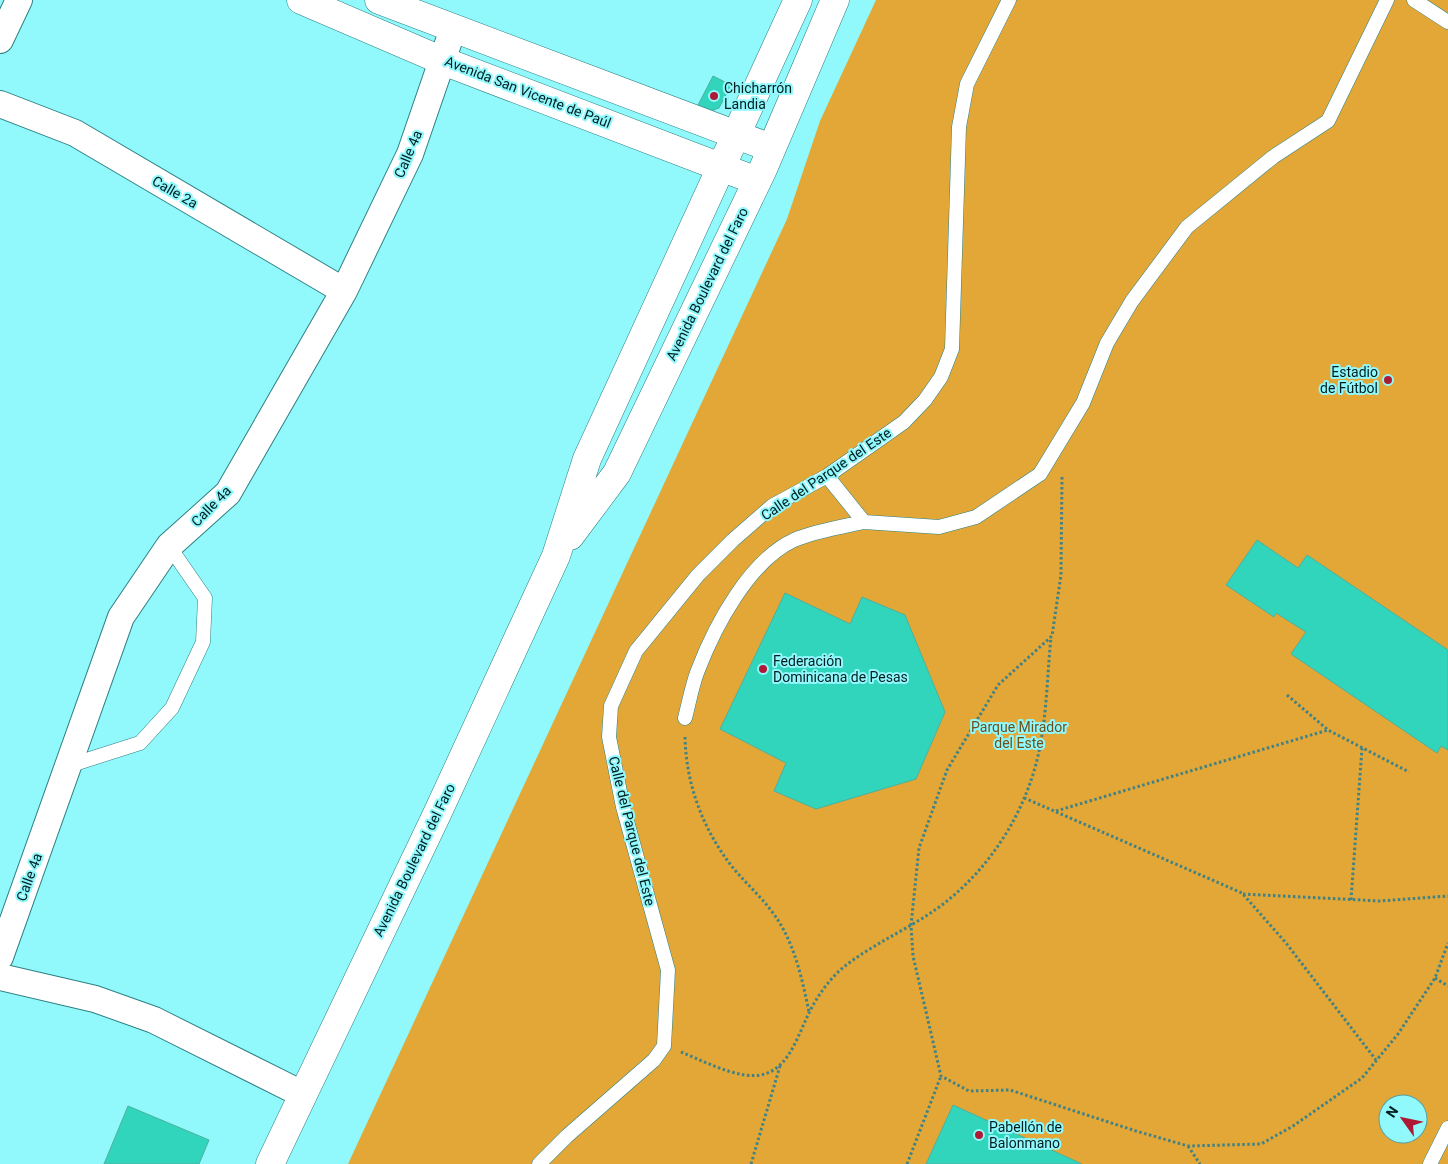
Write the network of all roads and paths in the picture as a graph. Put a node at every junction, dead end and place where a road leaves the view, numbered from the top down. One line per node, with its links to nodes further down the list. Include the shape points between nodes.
1 (19, 0): 11 (street)
2 (301, 0): 12 (street, Avenida San Vicente de Paúl)
3 (379, 0): 10 (street)
4 (798, 0): 14 (street, Avenida Boulevard del Faro)
5 (835, 0): 15 (street, Avenida Boulevard del Faro)
6 (1009, 0): 20 (lane, Calle del Parque del Este, via 967,84 958,127 952,349 941,377 904,422)
7 (1388, 0): 19 (lane, via 1328,121 1274,157 1187,227 1132,301 1106,343 1083,402)
8 (1414, 0): 9 (lane)
9 (1448, 22)
10 (453, 29): 12 (street, Calle 4a); 14 (street)
11 (0, 40)
12 (443, 61): 16 (street, Avenida San Vicente de Paúl); 18 (street, Calle 4a, via 410,154)
13 (0, 104): 18 (street, Calle 2a, via 75,133)
14 (736, 133): 15 (street); 16 (street, Avenida Boulevard del Faro)
15 (771, 148): 17 (street, Avenida Boulevard del Faro)
16 (722, 167): 17 (street, Avenida San Vicente de Paúl); 23 (street, Avenida Boulevard del Faro, via 587,459)
17 (757, 181): 23 (street, Avenida Boulevard del Faro, via 617,473)
18 (344, 291): 22 (street, Calle 4a, via 228,493)
19 (1059, 442): 21 (lane, via 1040,474 976,517 939,527); 24 (path, via 1063,496 1061,575)
20 (827, 476): 21 (lane); 43 (lane, Calle del Parque del Este, via 772,506 698,575 636,652 611,706 609,737 623,807 668,970)
21 (864, 522): 26 (lane, via 793,541 767,558 723,617 698,671)
22 (170, 546): 29 (street, Calle 4a, via 121,617); 29 (lane, via 205,598 204,642 172,708 140,743)
23 (556, 556): 47 (street, Avenida Boulevard del Faro)
24 (1052, 636): 31 (path, via 1038,758); 36 (path, via 998,685 947,770 919,848)
25 (1287, 696): 27 (path)
26 (685, 718): 42 (path, via 690,782 705,823 730,864 773,913 799,966)
27 (1328, 730): 28 (path); 32 (path)
28 (1362, 748): 30 (path); 35 (path)
29 (68, 766): 38 (street, Calle 4a)
30 (1409, 772)
31 (1024, 798): 32 (path); 36 (path, via 1006,836 975,874 947,901)
32 (1054, 812): 33 (path)
33 (1242, 894): 35 (path); 44 (path, via 1286,943)
34 (1448, 896): 35 (path)
35 (1351, 900)
36 (911, 925): 42 (path, via 846,966 825,986); 46 (path, via 915,965)
37 (1448, 943): 40 (path)
38 (0, 957)
39 (0, 977): 47 (street, via 95,999 154,1020)
40 (1435, 978): 41 (path); 44 (path, via 1398,1034)
41 (1448, 986)
42 (809, 1013): 45 (path, via 794,1048)
43 (664, 1046): 45 (path, via 743,1075 760,1076); 51 (lane, via 654,1060)
44 (1376, 1060): 49 (path, via 1362,1078 1294,1126 1261,1144)
45 (780, 1066): 52 (path)
46 (942, 1076): 49 (path, via 969,1091 1010,1090); 53 (path)
47 (302, 1094): 50 (street, Avenida Boulevard del Faro)
48 (1448, 1128): 55 (lane)
49 (1188, 1146): 54 (path)
50 (270, 1164)
51 (539, 1164)
52 (751, 1164)
53 (907, 1164)
54 (1200, 1164)
55 (1430, 1164)

